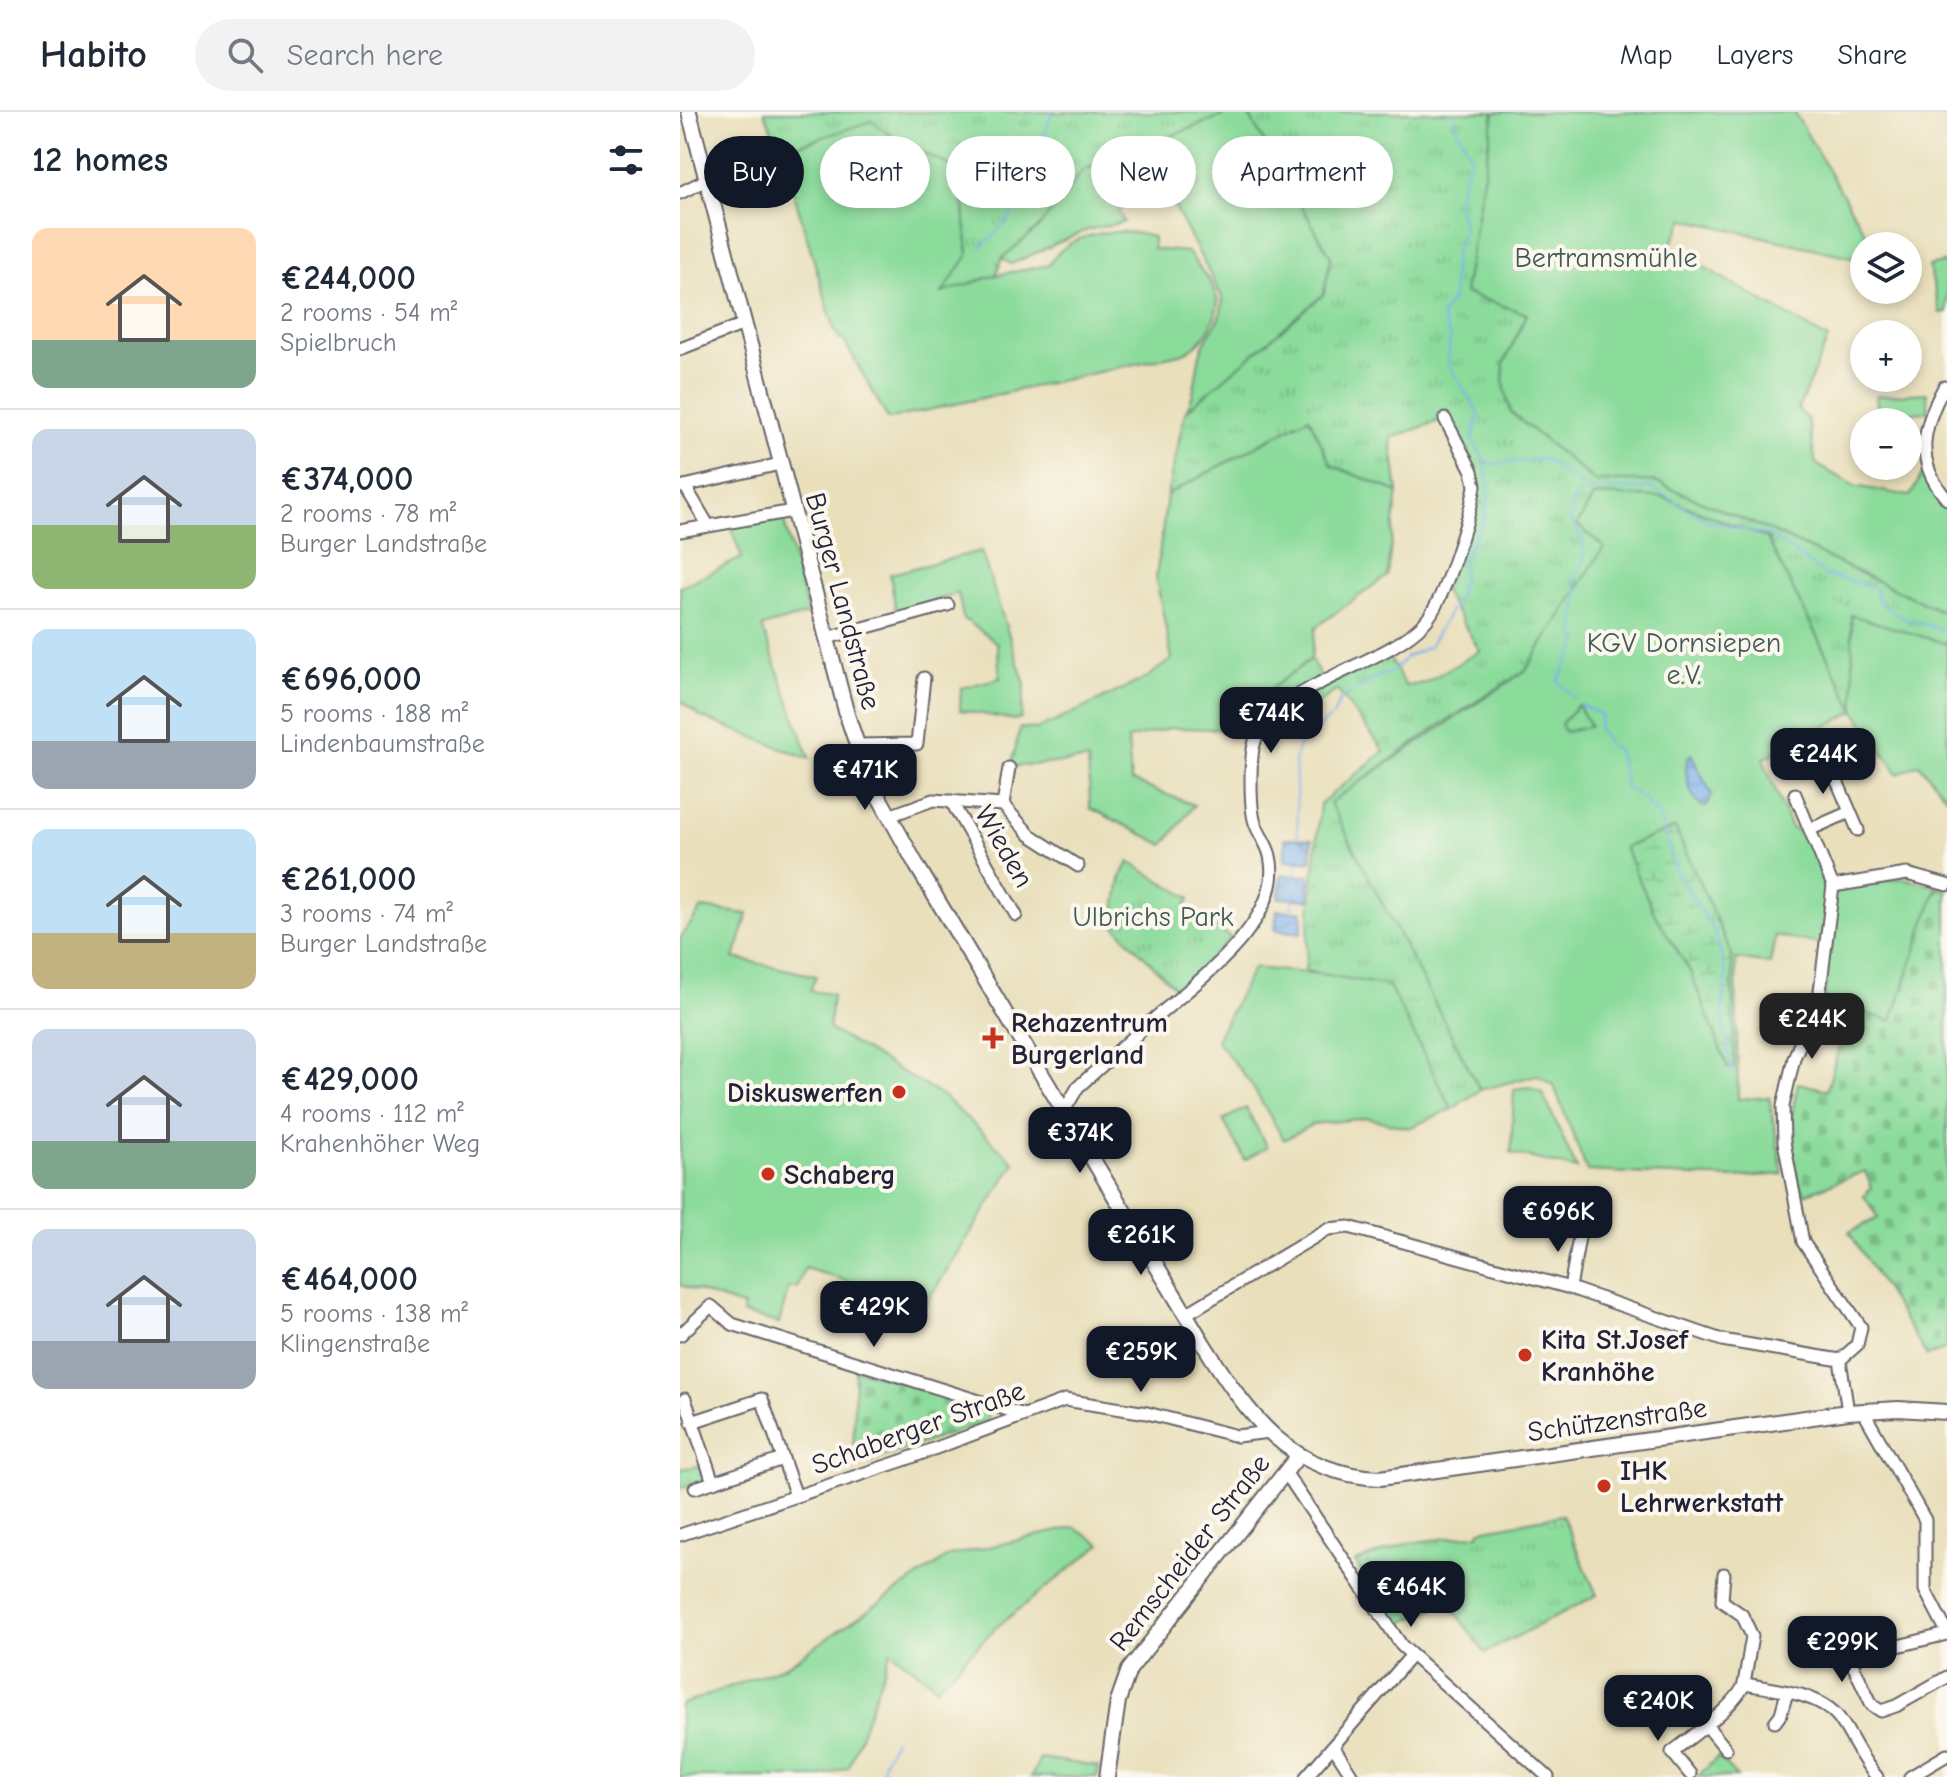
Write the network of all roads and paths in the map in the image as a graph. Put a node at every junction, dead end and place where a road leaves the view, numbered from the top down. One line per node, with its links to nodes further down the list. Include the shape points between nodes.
1 (689, 112): 2 (main road, Burger Landstraße)
2 (704, 172)
3 (704, 181): 4 (street)
4 (680, 193)
5 (713, 208): 6 (main road, Burger Landstraße)
6 (744, 324): 7 (street); 10 (main road, Burger Landstraße)
7 (680, 349)
8 (1945, 388): 12 (street, via 1928,423 1924,459)
9 (1445, 419): 33 (street, via 1475,486 1434,609 1409,636 1281,710 1257,737 1254,818 1270,856 1271,875 1258,913 1219,963 1078,1087)
10 (780, 464): 11 (street); 13 (main road, Burger Landstraße)
11 (682, 487): 14 (street)
12 (1947, 499)
13 (793, 511): 14 (street); 17 (main road, Burger Landstraße)
14 (708, 525): 15 (street)
15 (680, 531)
16 (948, 605): 17 (street)
17 (827, 638): 19 (main road, Burger Landstraße)
18 (924, 678): 19 (street, via 917,744)
19 (857, 745): 26 (main road, Burger Landstraße)
20 (1822, 746): 25 (street)
21 (1009, 768): 24 (street, Wieden)
22 (1795, 794): 27 (street)
23 (951, 801): 24 (street, Wieden); 26 (street, Wieden, via 933,800); 32 (street, Wieden)
24 (1003, 805): 29 (street, Wieden, via 1030,835)
25 (1850, 812): 27 (street); 28 (street)
26 (889, 816): 33 (main road, Burger Landstraße)
27 (1811, 829): 31 (street)
28 (1858, 830)
29 (1078, 866)
30 (1947, 885): 31 (street, via 1907,874)
31 (1833, 886): 38 (street, via 1817,1005 1794,1058 1783,1106 1784,1148 1803,1242 1861,1327 1857,1345)
32 (1016, 915)
33 (1064, 1111): 36 (main road, Burger Landstraße)
34 (1581, 1226): 35 (street)
35 (1570, 1288): 36 (street, via 1343,1226 1328,1229); 38 (street, via 1722,1340)
36 (1186, 1314): 44 (main road, Burger Landstraße, via 1230,1386)
37 (680, 1335): 42 (street, via 711,1306 732,1324)
38 (1840, 1360): 40 (street)
39 (685, 1399): 43 (street)
40 (1855, 1411): 41 (main road, Schützenstraße); 45 (main road, Schützenstraße, via 1386,1478 1338,1472); 53 (street, via 1925,1520 1925,1590)
41 (1947, 1412)
42 (1024, 1415): 44 (street, Schaberger Straße, via 1071,1399 1237,1436); 50 (street, Schaberger Straße)
43 (692, 1422): 46 (street, via 762,1399); 48 (street)
44 (1269, 1432): 45 (main road, Burger Landstraße); 47 (main road, Burger Landstraße)
45 (1298, 1456): 47 (main road, Remscheider Straße)
46 (783, 1459): 48 (street); 50 (street)
47 (1285, 1472): 54 (street); 64 (main road, Remscheider Straße, via 1129,1670 1118,1701)
48 (713, 1482): 49 (street)
49 (695, 1488)
50 (796, 1496): 51 (street, Schaberger Straße)
51 (680, 1535)
52 (1724, 1574): 56 (street, via 1722,1601 1742,1615 1752,1636)
53 (1947, 1633): 55 (street, via 1852,1660 1872,1705 1881,1711)
54 (1411, 1656): 60 (street); 67 (street)
55 (1947, 1677)
56 (1744, 1684): 57 (street); 59 (street, via 1741,1694)
57 (1787, 1692): 58 (street); 68 (street, via 1837,1715)
58 (1775, 1722)
59 (1707, 1726): 61 (street); 63 (street, via 1672,1752)
60 (1333, 1746): 65 (street); 66 (street)
61 (1726, 1749)
62 (1947, 1755): 69 (street)
63 (1690, 1774)
64 (1107, 1777)
65 (1306, 1777)
66 (1353, 1777)
67 (1548, 1777)
68 (1877, 1777)
69 (1910, 1777)

